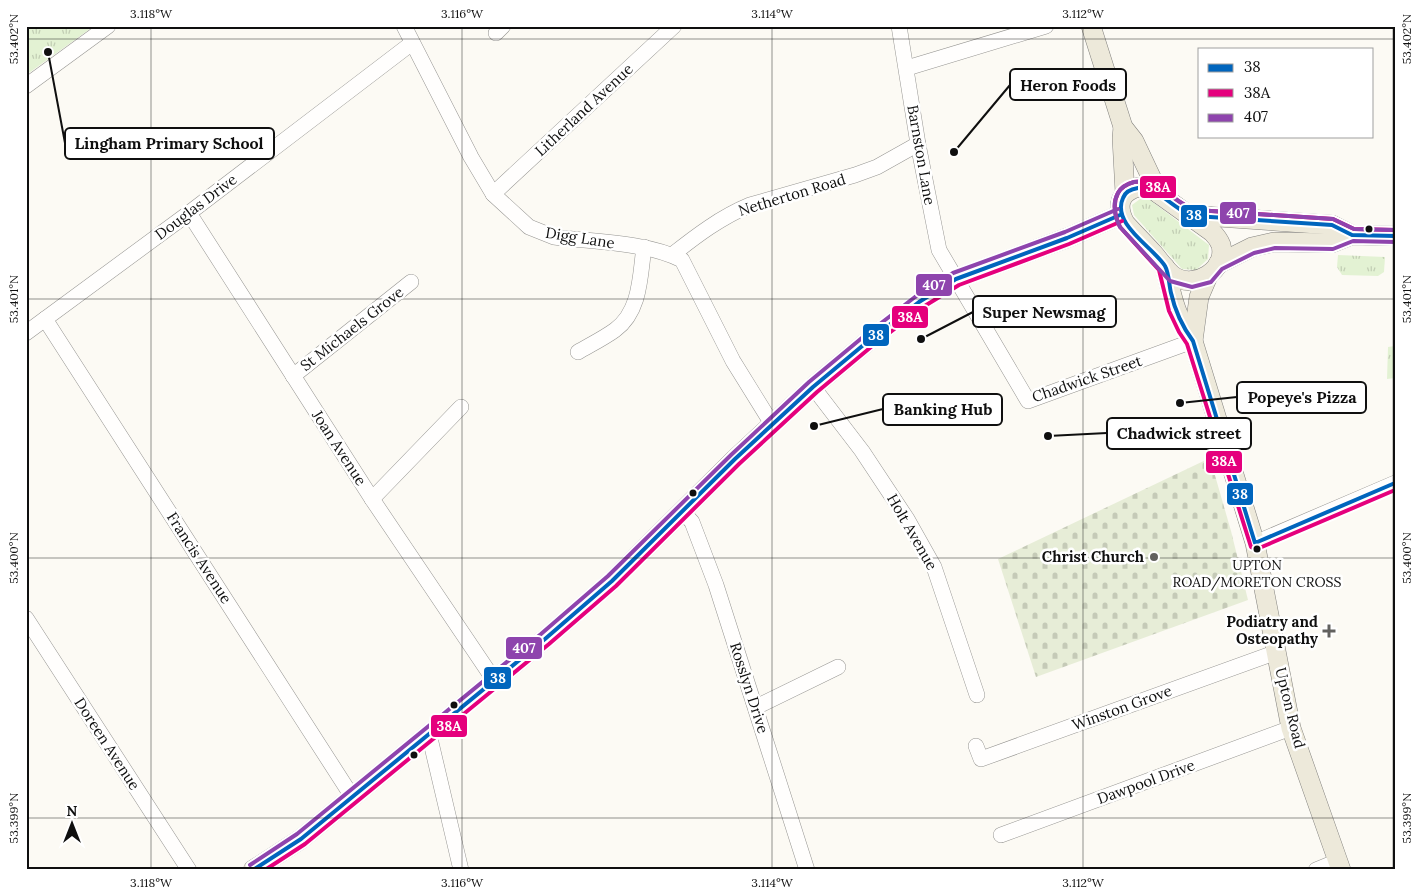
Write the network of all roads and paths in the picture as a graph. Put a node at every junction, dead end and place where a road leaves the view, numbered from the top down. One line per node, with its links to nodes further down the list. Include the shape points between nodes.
1 (108, 26): 9 (street)
2 (404, 26): 7 (street, Digg Lane)
3 (674, 26): 13 (street, Litherland Avenue)
4 (900, 26): 8 (street, Barnston Lane)
5 (1046, 26): 8 (street)
6 (1091, 26): 10 (main road)
7 (412, 43): 13 (street, Digg Lane); 15 (street, Douglas Drive)
8 (907, 68): 11 (street, Barnston Lane)
9 (26, 86)
10 (1123, 127): 12 (main road); 14 (main road, via 1134,141)
11 (918, 144): 21 (street, Netherton Road, via 877,167 735,211); 24 (street, Barnston Lane, via 939,250)
12 (1125, 193): 14 (main road, via 1139,187); 16 (main road)
13 (493, 194): 20 (street, Digg Lane, via 542,234)
14 (1159, 194): 17 (main road)
15 (189, 213): 26 (street, Douglas Drive); 30 (street, Joan Avenue)
16 (1120, 215): 22 (main road); 24 (main road)
17 (1189, 215): 18 (main road, via 1332,225); 23 (main road, via 1218,239 1221,255)
18 (1352, 235): 19 (main road); 23 (main road, via 1332,243 1274,242 1252,247)
19 (1395, 236)
20 (644, 247): 21 (street, Digg Lane); 29 (street, via 638,292 631,313 617,329)
21 (672, 255): 33 (street, via 682,260 719,335)
22 (1165, 267): 23 (main road, via 1174,276 1192,281); 28 (main road, Upton Road, via 1175,309)
23 (1213, 270): 28 (main road, Upton Road, via 1199,297)
24 (956, 279): 28 (street, Chadwick Street, via 1028,402); 31 (main road, via 912,308)
25 (411, 282): 30 (street, St Michaels Grove)
26 (46, 319): 27 (street, Douglas Drive); 47 (street, Francis Avenue)
27 (26, 333)
28 (1194, 341): 37 (main road, Upton Road)
29 (578, 352)
30 (293, 376): 35 (street, Joan Avenue)
31 (813, 387): 33 (main road); 42 (street, Holt Avenue, via 862,451 934,567)
32 (461, 408): 35 (street)
33 (772, 424): 36 (main road)
34 (1395, 483): 37 (street)
35 (372, 499): 41 (street, Joan Avenue)
36 (682, 511): 41 (main road, via 612,581); 43 (street, Rosslyn Drive, via 696,531)
37 (1255, 543): 39 (main road, Upton Road)
38 (26, 618): 51 (street, Doreen Avenue)
39 (1276, 652): 44 (main road, Upton Road); 46 (street, Winston Grove, via 981,759)
40 (838, 667): 43 (street)
41 (494, 680): 45 (main road)
42 (977, 695)
43 (756, 707): 53 (street, Rosslyn Drive)
44 (1292, 728): 48 (street, Dawpool Drive); 49 (main road, Upton Road)
45 (429, 734): 47 (main road); 52 (street)
46 (976, 746)
47 (353, 798): 50 (main road)
48 (1000, 835)
49 (1339, 866): 54 (street)
50 (259, 869)
51 (188, 870)
52 (461, 870)
53 (807, 870)
54 (1316, 870)

